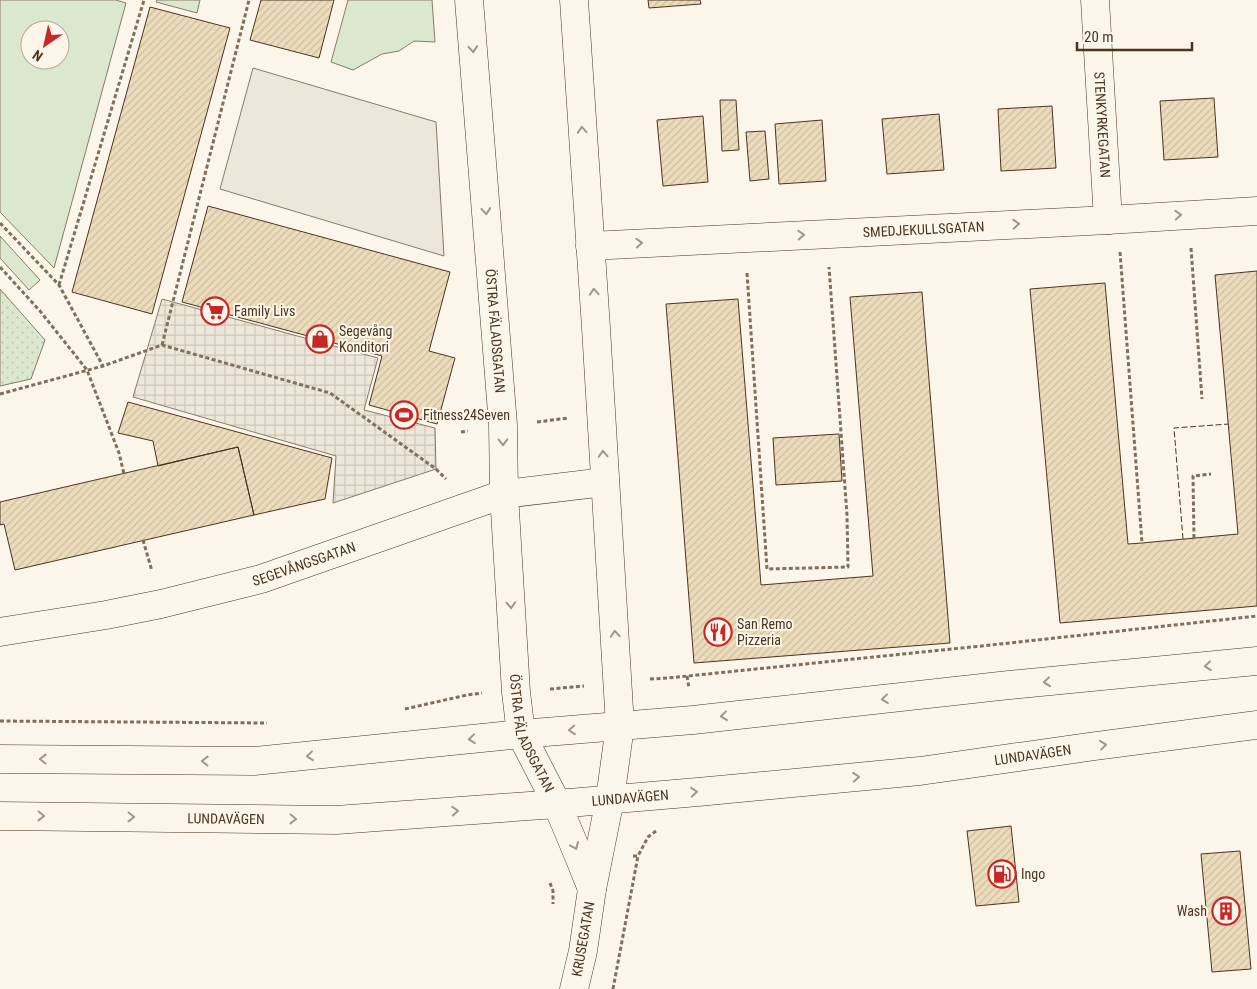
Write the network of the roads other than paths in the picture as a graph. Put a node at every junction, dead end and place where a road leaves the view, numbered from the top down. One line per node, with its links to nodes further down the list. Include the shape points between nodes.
1 (469, 0): 8 (street, ÖSTRA FÄLADSGATAN, one-way to 8, via 503,425)
2 (574, 0): 6 (street, one-way to 2)
3 (1095, 0): 5 (street, STENKYRKEGATAN)
4 (1257, 211): 5 (street, SMEDJEKULLSGATAN, one-way to 4)
5 (1113, 219): 6 (street, SMEDJEKULLSGATAN, one-way to 5)
6 (590, 246): 7 (street, one-way to 6)
7 (605, 482): 8 (street, SEGEVÅNGSGATAN); 12 (street, one-way to 7)
8 (504, 494): 9 (street, SEGEVÅNGSGATAN, via 261,579 106,616); 13 (street, ÖSTRA FÄLADSGATAN, one-way to 13)
9 (0, 632)
10 (1257, 661): 12 (street, one-way to 12)
11 (1257, 725): 15 (street, LUNDAVÄGEN, one-way to 11, via 920,771)
12 (620, 726): 13 (street, one-way to 13); 15 (street)
13 (521, 734): 14 (street, one-way to 14, via 254,761); 16 (street, ÖSTRA FÄLADSGATAN)
14 (0, 759)
15 (610, 799): 16 (street, LUNDAVÄGEN); 18 (street, KRUSEGATAN)
16 (557, 804): 17 (street, LUNDAVÄGEN, one-way to 16, via 336,820); 18 (street, KRUSEGATAN, one-way to 18)
17 (0, 816)
18 (592, 889): 19 (street, KRUSEGATAN)
19 (574, 989)

